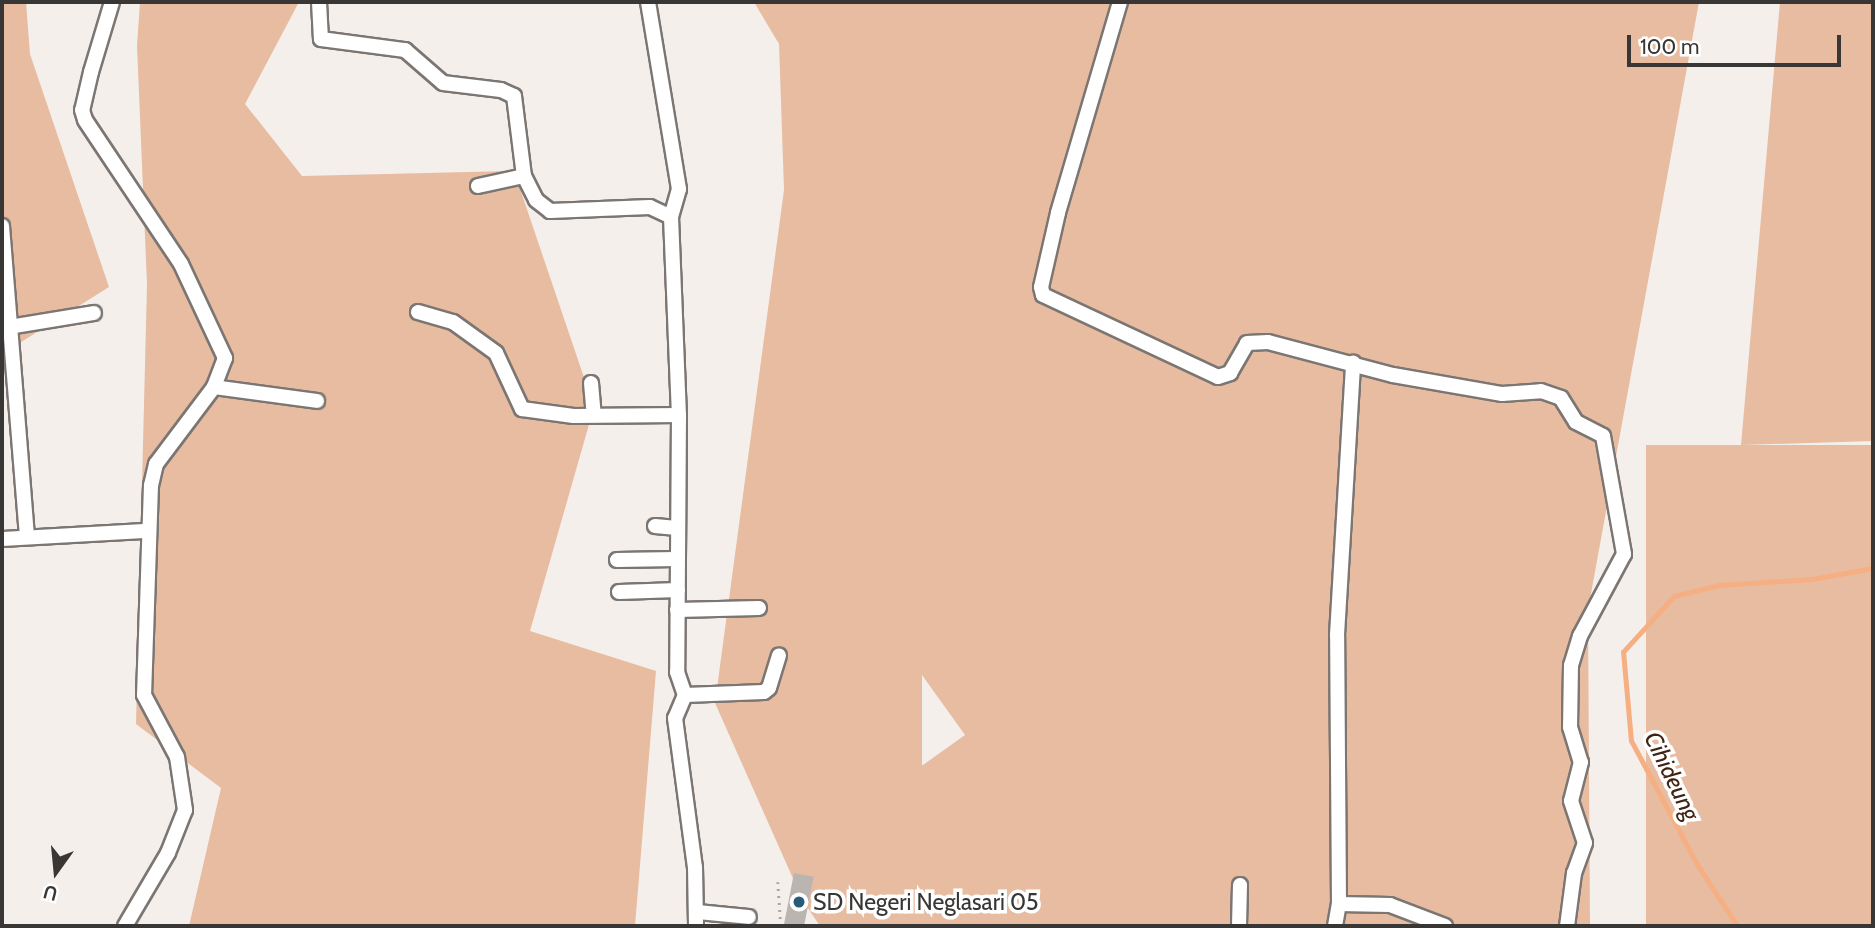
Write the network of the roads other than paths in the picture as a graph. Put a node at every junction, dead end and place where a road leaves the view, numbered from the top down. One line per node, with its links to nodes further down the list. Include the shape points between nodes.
1 (112, 2): 14 (street, via 82,110 181,264 224,352)
2 (319, 2): 5 (street, via 321,39 405,50 443,83 501,90 514,96)
3 (649, 2): 7 (street, via 679,189)
4 (1120, 2): 12 (street, via 1058,213 1043,295 1218,377 1227,376 1253,341)
5 (524, 176): 6 (street); 7 (street, via 536,200 550,211 639,207 659,208)
6 (478, 186)
7 (671, 217): 17 (street)
8 (2, 226): 11 (street)
9 (418, 312): 16 (street, via 453,322 496,353 522,409 550,415)
10 (94, 313): 11 (street)
11 (9, 327): 21 (street)
12 (1353, 362): 32 (street, via 1337,648); 39 (street, via 1393,375 1502,394 1534,391 1556,395 1576,422 1603,436 1624,554 1580,636 1569,680 1570,727 1581,762 1571,801 1585,842 1574,873)
13 (591, 383): 16 (street)
14 (214, 387): 15 (street); 20 (street, via 156,464)
15 (317, 401)
16 (594, 415): 17 (street)
17 (679, 415): 19 (street)
18 (655, 526): 19 (street)
19 (677, 528): 24 (street)
20 (146, 531): 21 (street); 35 (street, via 145,695 177,757 185,810 169,853)
21 (27, 535): 22 (street)
22 (2, 540)
23 (617, 559): 24 (street)
24 (676, 559): 25 (street)
25 (678, 590): 26 (street); 28 (street)
26 (619, 592)
27 (759, 608): 28 (street)
28 (677, 610): 30 (street, via 677,672)
29 (779, 655): 30 (street, via 764,692)
30 (685, 695): 34 (street, via 675,718)
31 (1240, 885): 36 (street)
32 (1339, 904): 37 (street); 38 (street, via 1390,905)
33 (749, 918): 34 (street)
34 (696, 919)
35 (125, 926)
36 (1239, 926)
37 (1335, 926)
38 (1445, 926)
39 (1567, 926)

